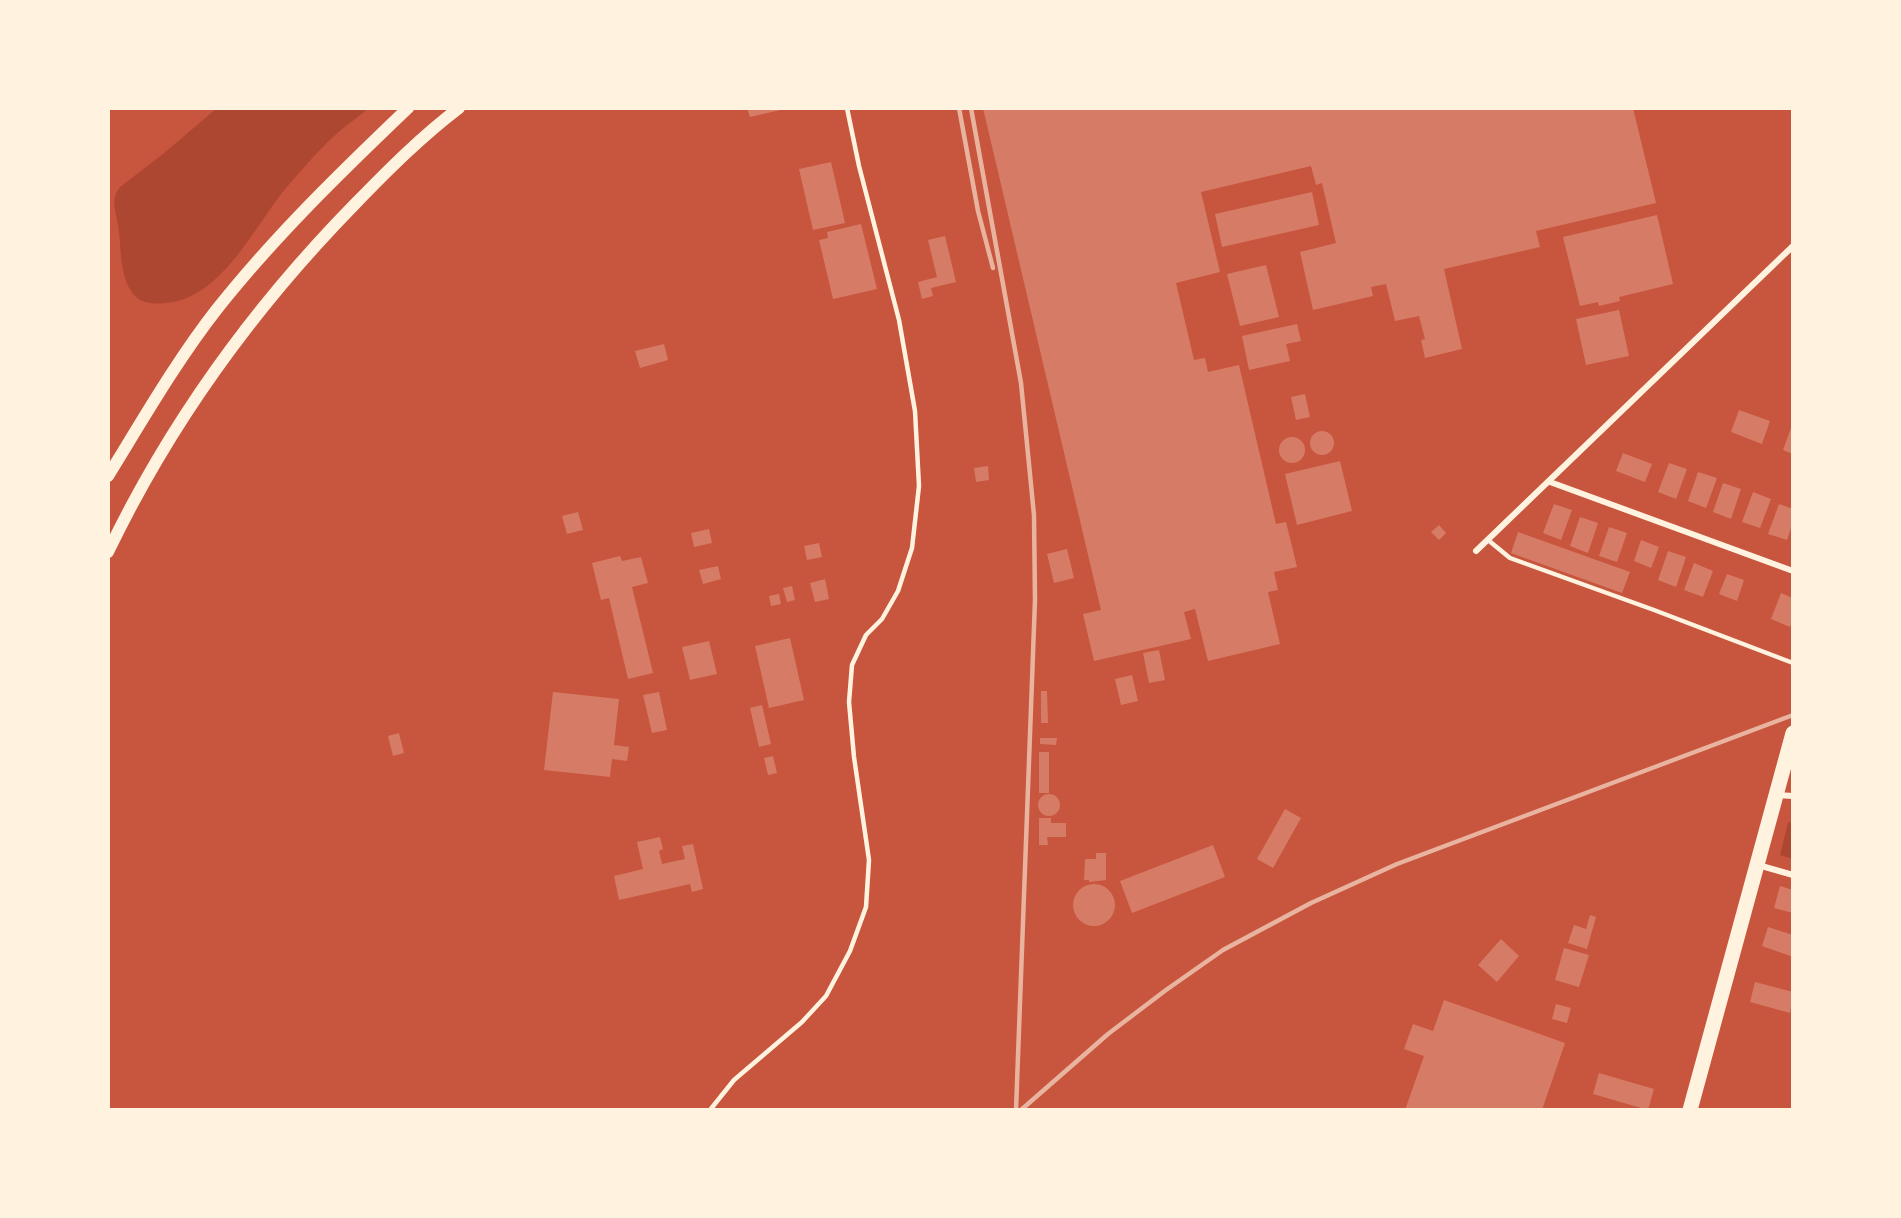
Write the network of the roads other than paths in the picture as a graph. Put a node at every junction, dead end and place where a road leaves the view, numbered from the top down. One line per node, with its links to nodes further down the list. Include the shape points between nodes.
1 (408, 108): 5 (main road, via 317,194 216,310)
2 (459, 108): 9 (main road, via 385,173 327,233 236,341 154,465)
3 (847, 108): 17 (lane, via 899,320 915,411 919,486 912,548 898,591 882,619 866,635 852,665 849,702 869,860 866,907 850,951 826,996 802,1022 734,1080)
4 (1793, 246): 6 (street)
5 (108, 476)
6 (1550, 482): 7 (street); 10 (street)
7 (1488, 540): 8 (street); 11 (lane, via 1510,558)
8 (1476, 551)
9 (108, 552)
10 (1793, 572)
11 (1793, 663)
12 (1793, 733): 13 (main road)
13 (1777, 795): 14 (street); 15 (main road)
14 (1793, 796)
15 (1757, 865): 16 (street); 18 (main road)
16 (1793, 875)
17 (710, 1110)
18 (1690, 1110)

